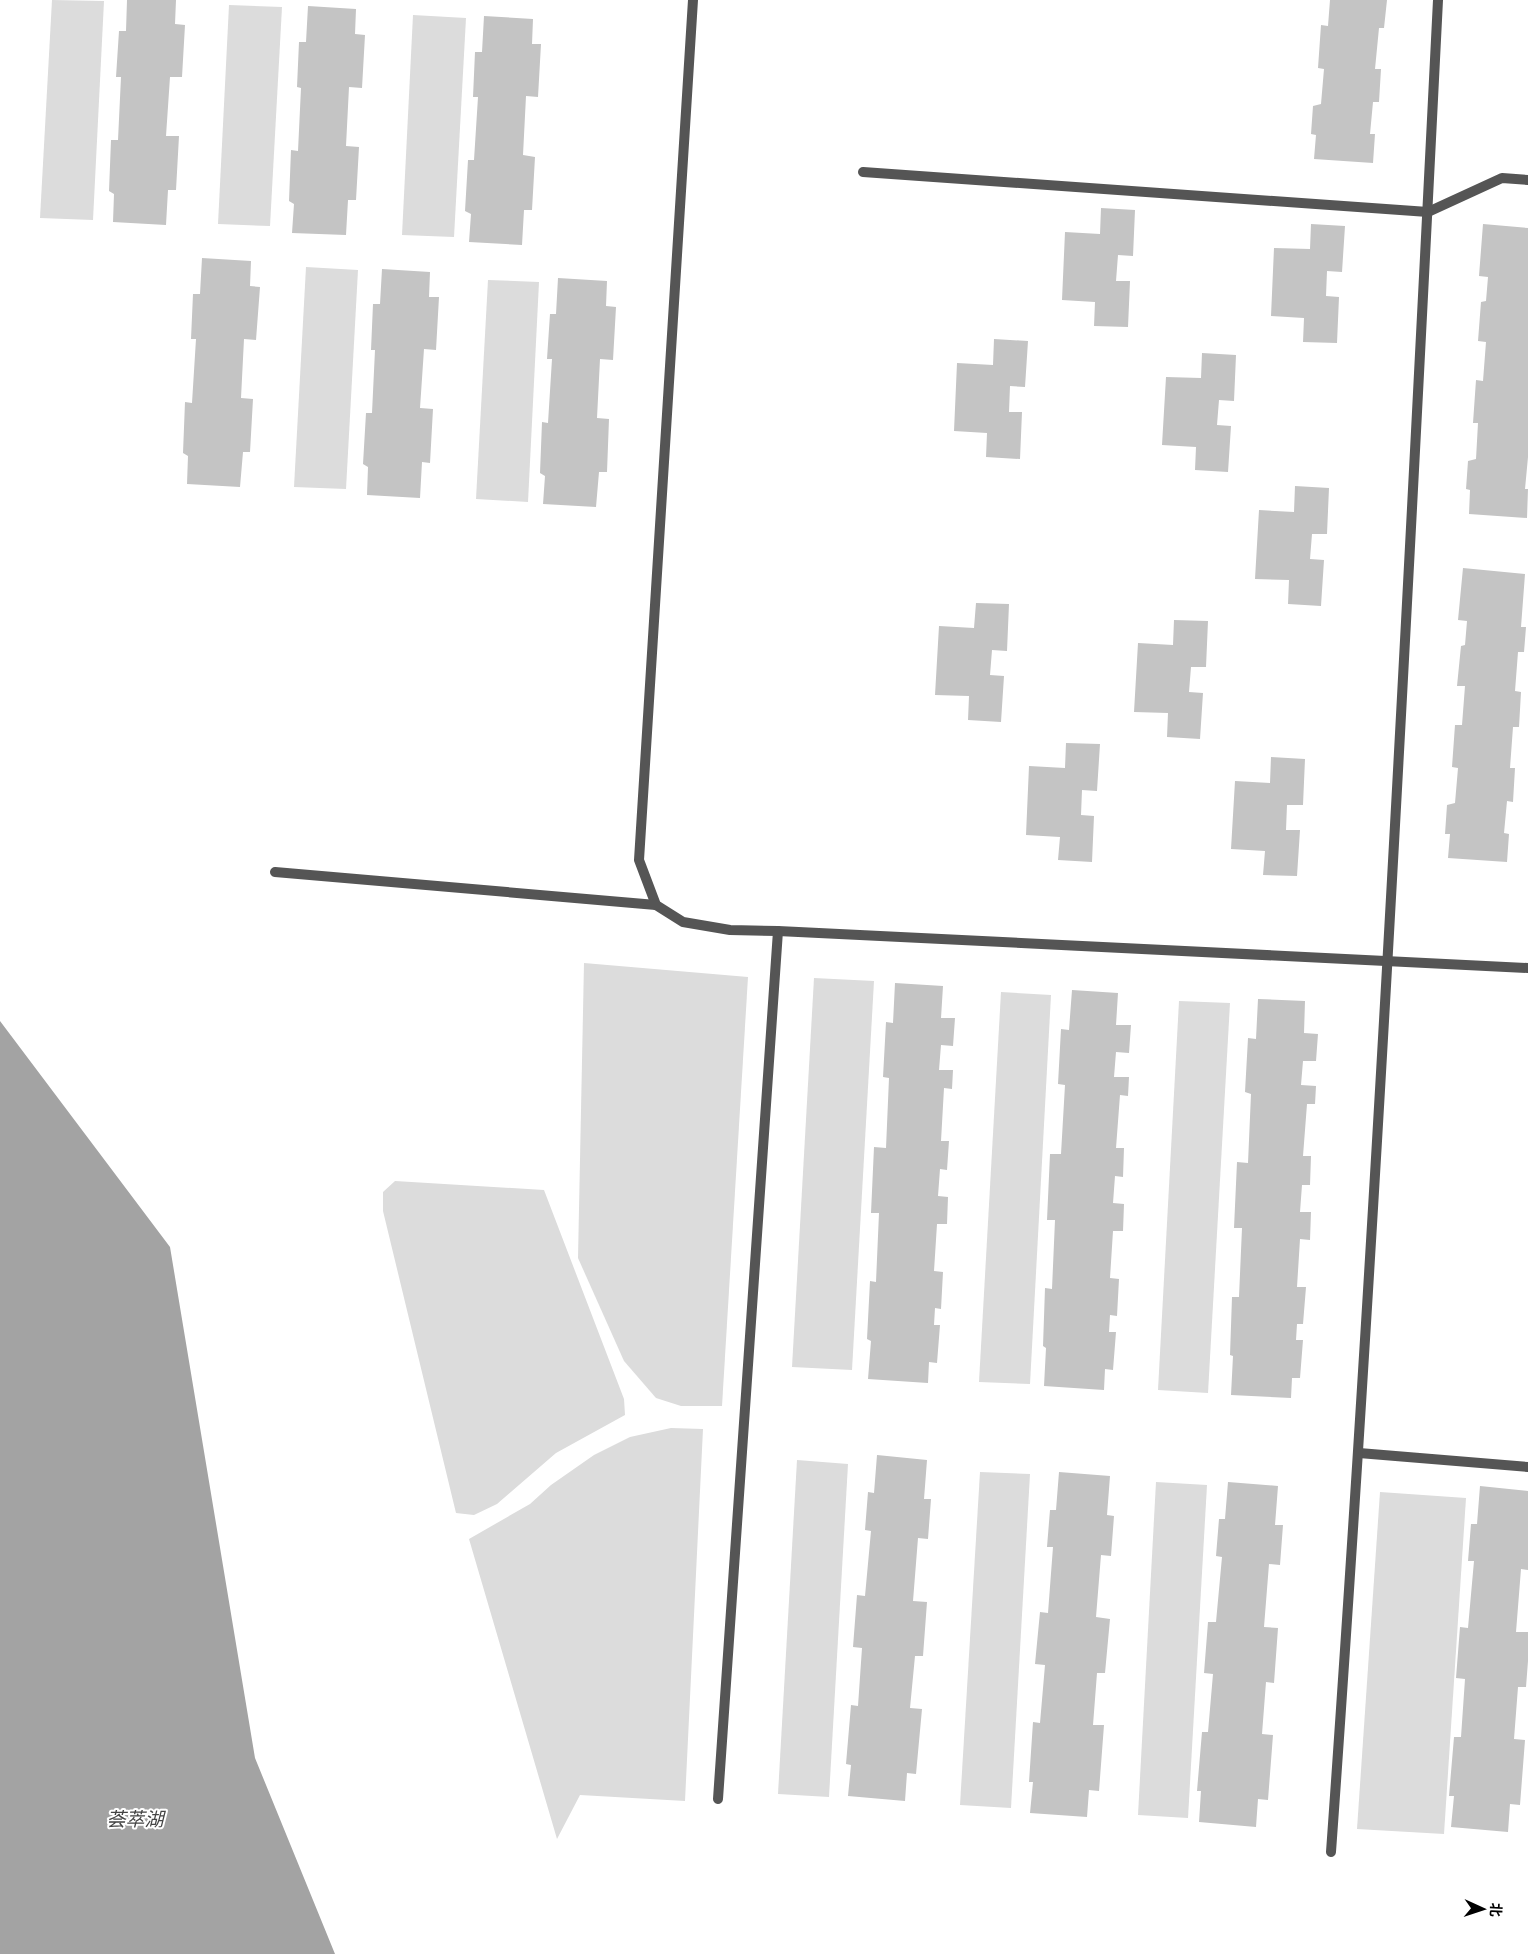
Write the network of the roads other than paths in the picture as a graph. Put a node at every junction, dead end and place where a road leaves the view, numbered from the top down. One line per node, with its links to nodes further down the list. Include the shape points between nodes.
1 (693, 0): 7 (lane, via 639,860)
2 (1438, 0): 5 (lane)
3 (863, 172): 5 (lane)
4 (1528, 180): 5 (lane, via 1502,178)
5 (1428, 212): 9 (lane)
6 (275, 872): 7 (lane)
7 (656, 905): 8 (lane, via 683,922 730,930)
8 (778, 931): 9 (lane); 13 (lane)
9 (1389, 961): 10 (lane); 11 (lane)
10 (1528, 968)
11 (1359, 1453): 12 (lane); 14 (lane)
12 (1528, 1467)
13 (718, 1799)
14 (1331, 1852)

